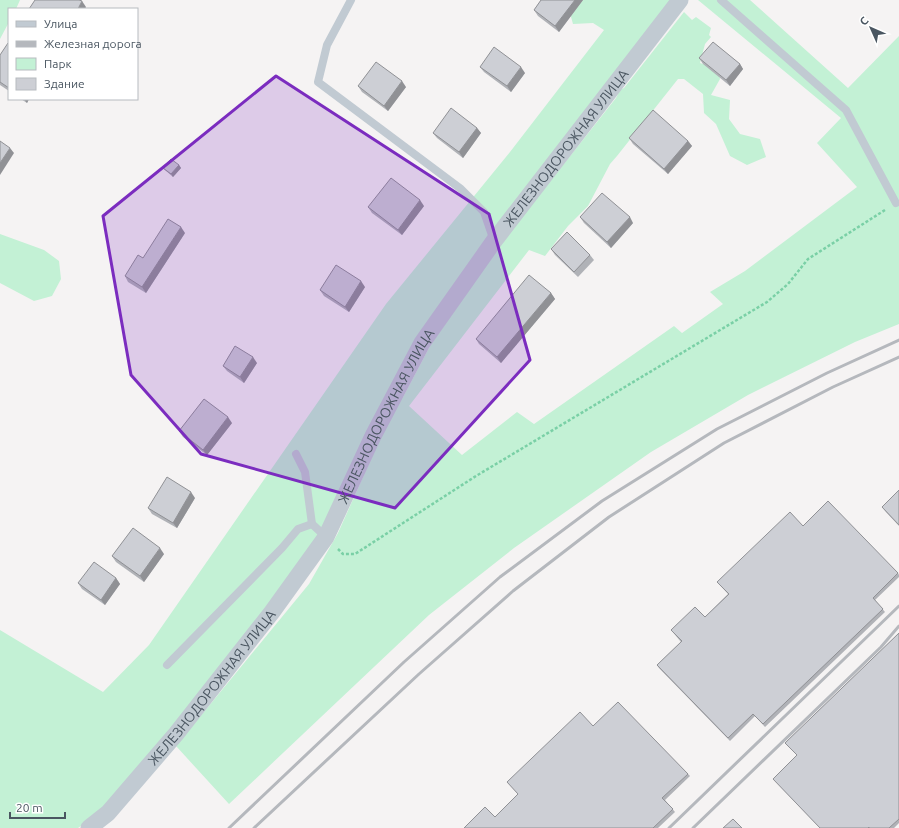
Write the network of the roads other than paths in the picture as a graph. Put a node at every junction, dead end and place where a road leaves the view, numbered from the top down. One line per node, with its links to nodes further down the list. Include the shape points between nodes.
1 (350, 0): 5 (lane, via 326,45 318,82 461,189 484,212)
2 (680, 0): 5 (street, ЖЕЛЕЗНОДОРОЖНАЯ УЛИЦА)
3 (721, 0): 4 (lane, via 846,110)
4 (896, 203)
5 (494, 241): 8 (street, ЖЕЛЕЗНОДОРОЖНАЯ УЛИЦА, via 422,343 373,436)
6 (296, 454): 7 (lane, via 305,472)
7 (312, 524): 8 (lane); 9 (lane, via 298,529)
8 (326, 537): 10 (street, ЖЕЛЕЗНОДОРОЖНАЯ УЛИЦА, via 272,612 176,734 108,812)
9 (167, 665)
10 (89, 828)

